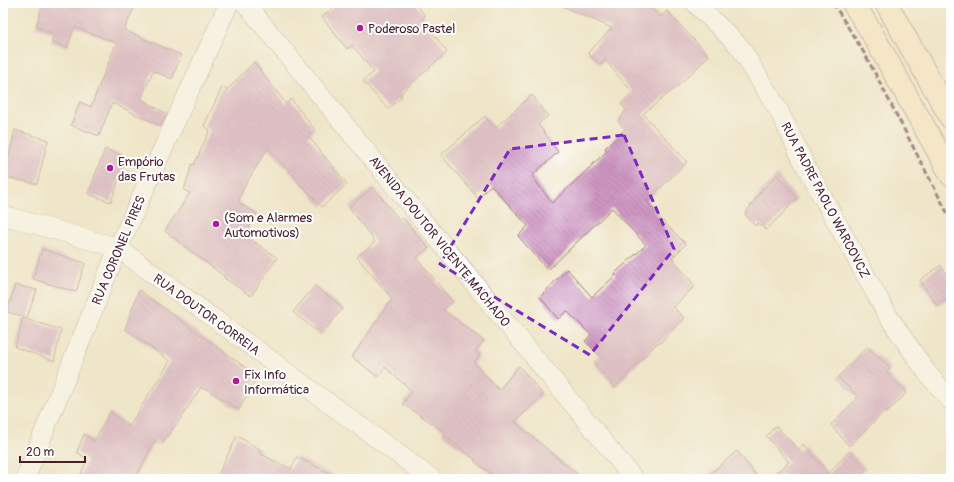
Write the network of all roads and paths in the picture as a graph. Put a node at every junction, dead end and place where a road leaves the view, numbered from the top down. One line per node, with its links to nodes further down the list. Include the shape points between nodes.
1 (228, 3): 9 (street, RUA CORONEL PIRES)
2 (246, 3): 13 (street, AVENIDA DOUTOR VICENTE MACHADO)
3 (694, 3): 10 (street, RUA PADRE PAOLO WARCOVCZ, via 740,47 780,113 805,165 888,316 927,373)
4 (853, 3): 7 (main road)
5 (886, 3): 6 (main road)
6 (951, 118)
7 (951, 175)
8 (3, 215): 9 (street, RUA DOUTOR CORREIA)
9 (118, 248): 11 (street, RUA CORONEL PIRES); 12 (street, RUA DOUTOR CORREIA)
10 (951, 401)
11 (25, 479)
12 (432, 479)
13 (634, 479)

